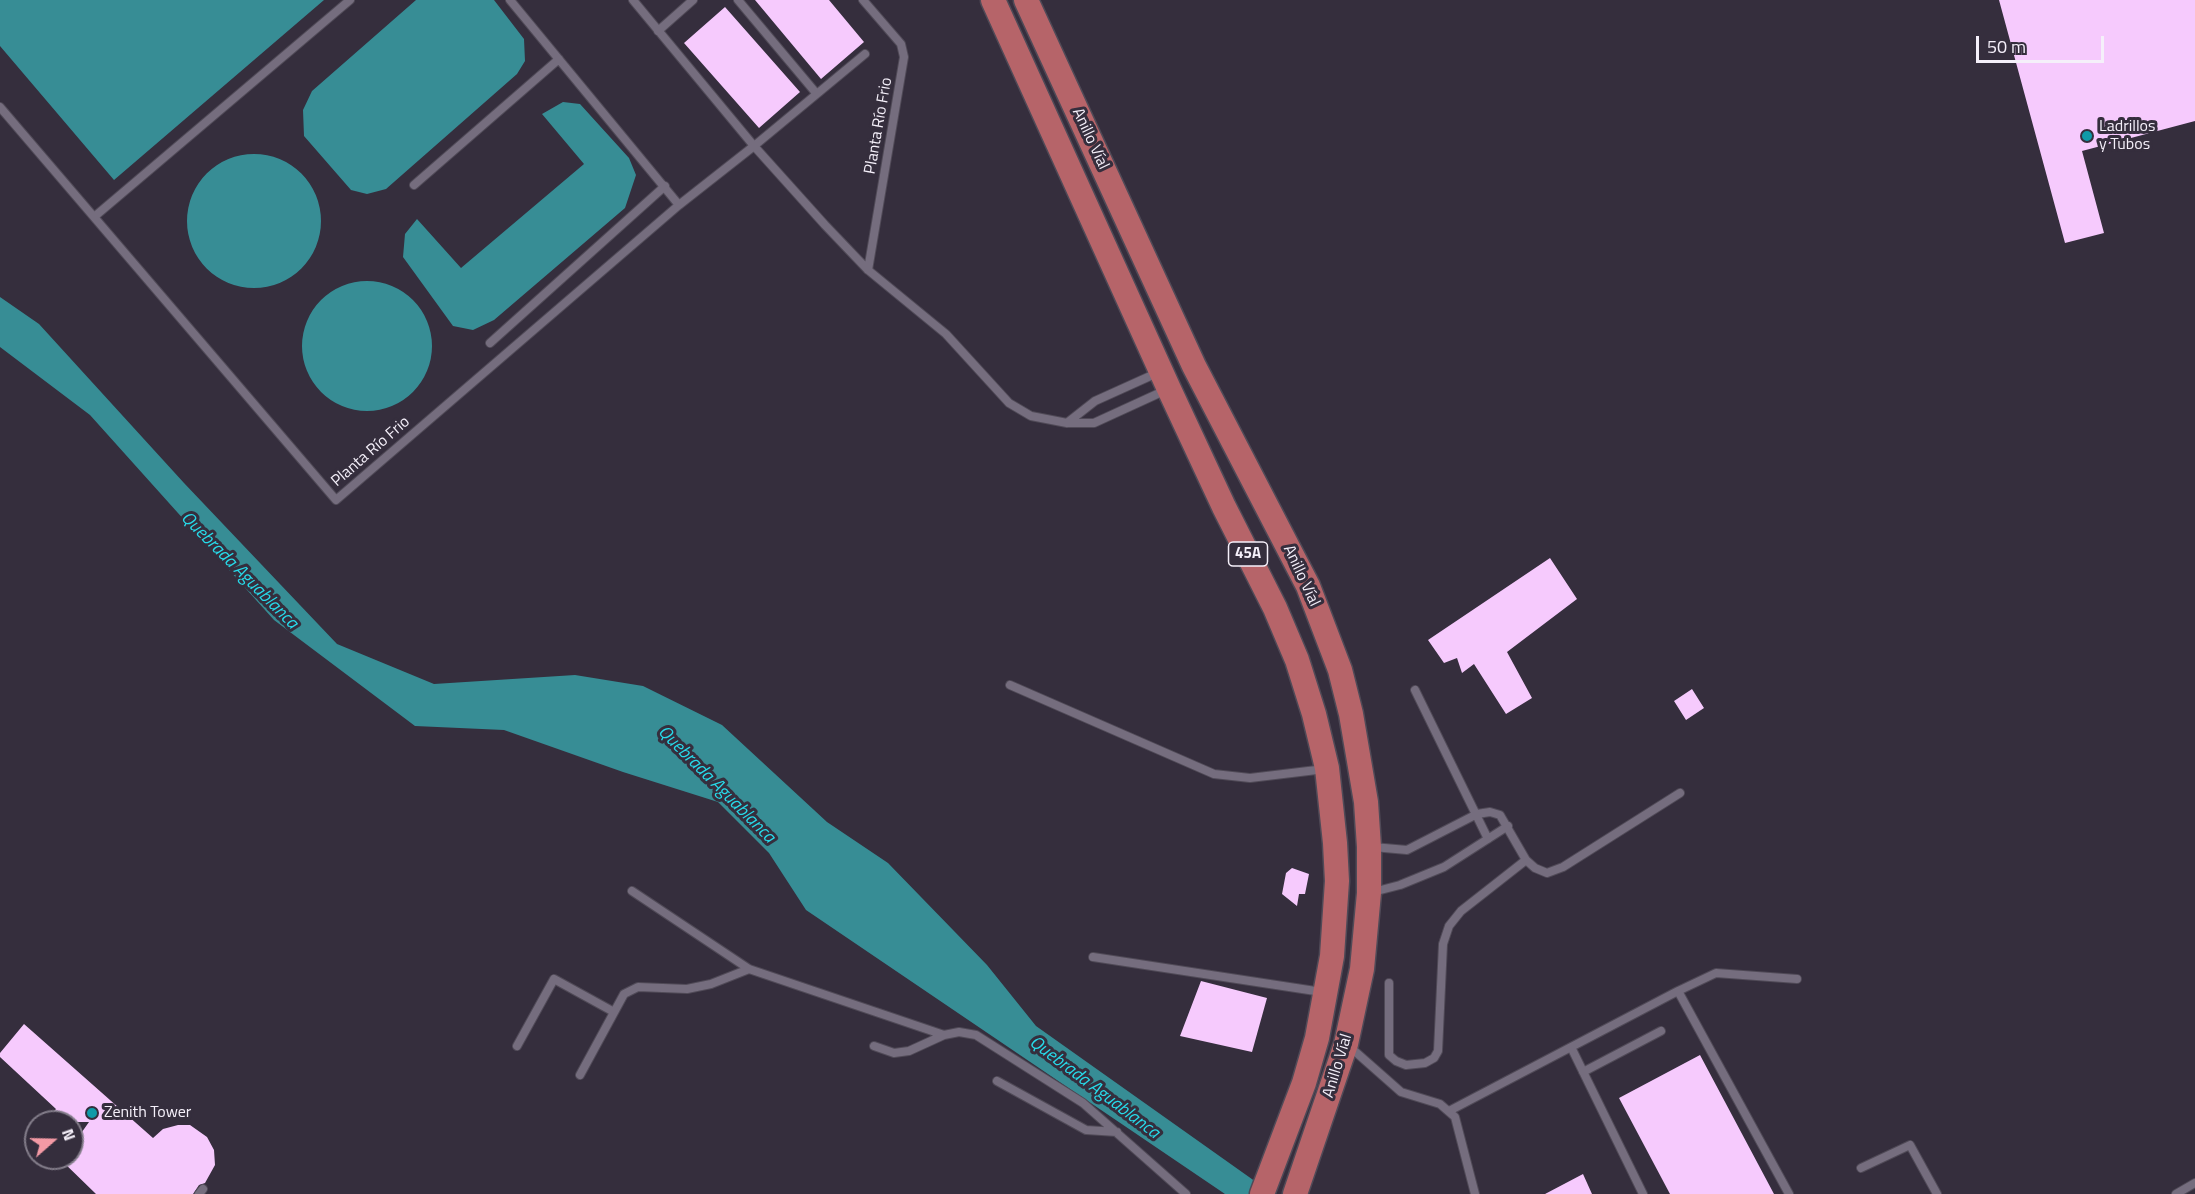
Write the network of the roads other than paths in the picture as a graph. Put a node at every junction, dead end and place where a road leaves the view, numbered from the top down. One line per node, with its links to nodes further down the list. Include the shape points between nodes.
1 (350, 0): 18 (lane)
2 (510, 0): 11 (lane)
3 (633, 0): 9 (lane)
4 (693, 0): 9 (lane)
5 (738, 0): 12 (lane)
6 (863, 0): 19 (lane, Planta Río Frio, via 901,44 904,57)
7 (993, 0): 21 (highway, Anillo Víal / 45A)
8 (1026, 0): 30 (highway, Anillo Víal / 45A, via 1194,366 1298,566 1325,628 1340,670 1358,747)
9 (658, 31): 14 (lane)
10 (865, 54): 12 (lane, Planta Río Frio)
11 (559, 59): 15 (lane); 16 (lane)
12 (816, 93): 14 (lane, Planta Río Frio)
13 (0, 107): 18 (lane, Planta Río Frio)
14 (754, 146): 17 (lane, Planta Río Frio); 19 (lane)
15 (414, 184)
16 (665, 186): 17 (lane); 20 (lane)
17 (679, 205): 18 (lane, Planta Río Frio, via 336,500)
18 (94, 217)
19 (868, 270): 22 (lane, via 946,334 1009,403 1031,416)
20 (490, 343)
21 (1165, 380): 22 (lane, via 1095,401); 22 (lane, via 1094,423); 25 (highway, Anillo Víal / 45A, via 1293,650)
22 (1067, 423)
23 (1010, 685): 25 (lane, via 1214,774 1250,778)
24 (1415, 690): 27 (lane)
25 (1327, 768): 39 (highway, Anillo Víal / 45A, via 1337,881)
26 (1680, 793): 31 (lane, via 1563,867 1548,873)
27 (1477, 814): 28 (lane, via 1500,814); 29 (lane); 30 (lane, via 1407,850)
28 (1508, 826): 29 (lane); 31 (lane)
29 (1488, 839): 33 (lane, via 1444,867)
30 (1369, 847): 33 (highway, Anillo Víal / 45A)
31 (1526, 860): 37 (lane, via 1461,911 1449,926 1443,944 1438,1051 1425,1063 1406,1065 1389,1054)
32 (632, 891): 35 (lane)
33 (1369, 893): 43 (highway, Anillo Víal / 45A, via 1362,969)
34 (1093, 957): 39 (lane)
35 (749, 969): 40 (lane, via 687,990 638,987 624,994); 42 (lane)
36 (1797, 979): 38 (lane, via 1716,973)
37 (1389, 983)
38 (1678, 991): 46 (lane); 59 (lane)
39 (1327, 993): 55 (highway, Anillo Víal / 45A, via 1304,1083)
40 (614, 1012): 44 (lane, via 554,979); 48 (lane)
41 (1661, 1031): 47 (lane)
42 (944, 1035): 45 (lane, via 909,1051 894,1053); 51 (lane, via 976,1035 1074,1097)
43 (1346, 1044): 50 (lane, via 1401,1092 1440,1104); 56 (highway, Anillo Víal / 45A)
44 (517, 1046)
45 (874, 1046)
46 (1571, 1047): 47 (lane); 50 (lane)
47 (1583, 1072): 58 (lane)
48 (580, 1075)
49 (997, 1081): 51 (lane, via 1086,1130)
50 (1449, 1111): 57 (lane, via 1460,1132)
51 (1117, 1132): 54 (lane)
52 (1861, 1168): 60 (lane, via 1910,1145)
53 (2195, 1183): 61 (lane)
54 (1185, 1194)
55 (1262, 1194)
56 (1295, 1194)
57 (1475, 1194)
58 (1643, 1194)
59 (1789, 1194)
60 (1937, 1194)
61 (2176, 1194)

